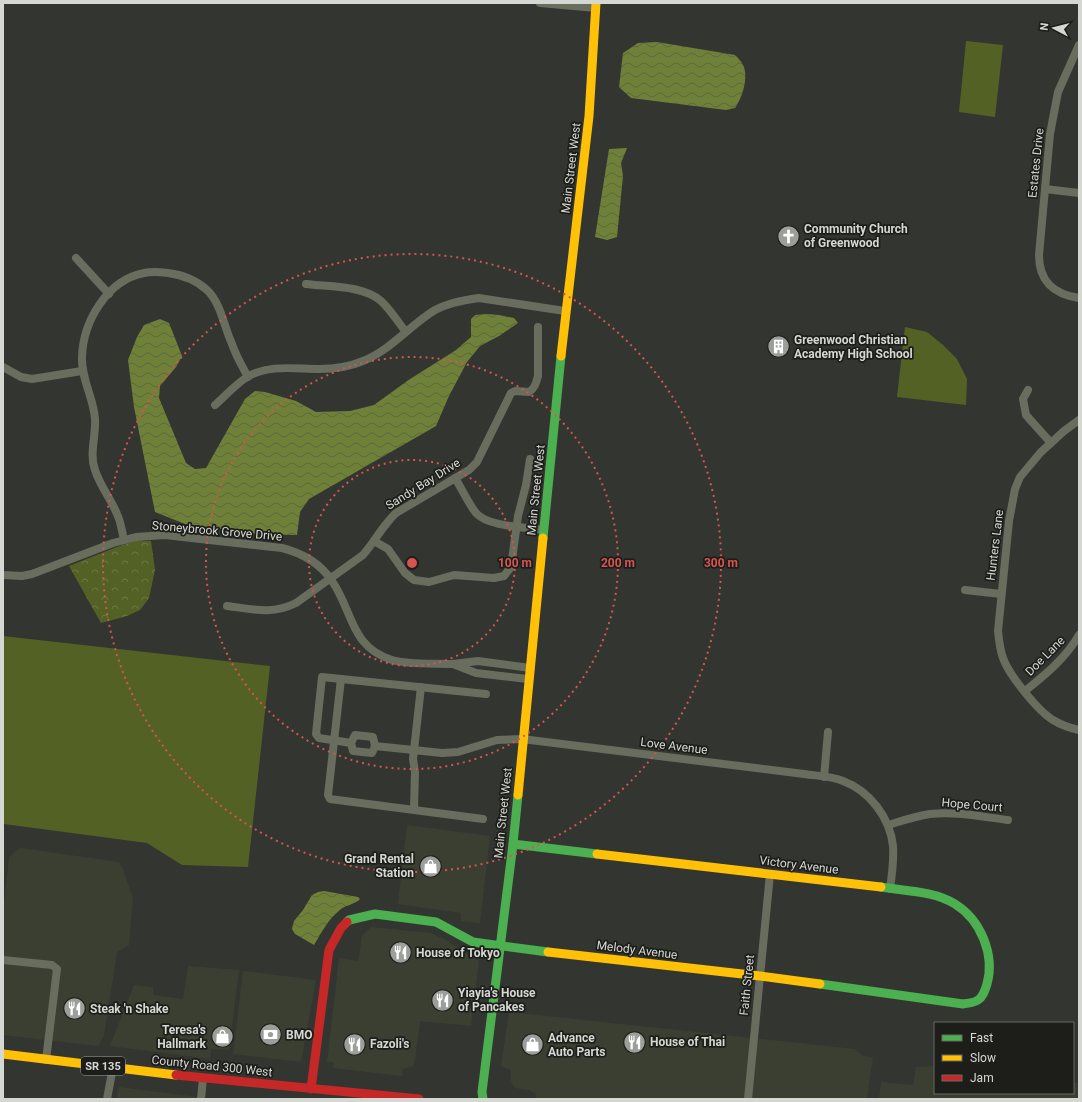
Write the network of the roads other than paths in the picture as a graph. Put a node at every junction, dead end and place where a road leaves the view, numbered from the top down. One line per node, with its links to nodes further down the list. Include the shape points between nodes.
1 (540, 3): 2 (street)
2 (596, 5): 10 (main road, Main Street West, via 589,116)
3 (1079, 45): 4 (street, Estates Drive, via 1058,92 1050,134)
4 (1045, 189): 5 (street); 9 (street, Estates Drive, via 1039,263 1050,285 1058,292)
5 (1079, 193)
6 (76, 258): 8 (street)
7 (306, 284): 12 (street, via 364,291 381,301)
8 (109, 294): 14 (street, via 93,314 87,327); 15 (street, via 129,279 144,273 175,274 198,282 215,302 231,344)
9 (1079, 298)
10 (565, 311): 12 (street, via 479,298 436,310); 23 (main road, Main Street West)
11 (538, 327): 21 (street, Sandy Bay Drive, via 538,376 533,390 511,393 478,462)
12 (406, 332): 15 (street, via 377,354 349,366 318,369 289,367 268,370)
13 (3, 367): 14 (street, via 21,377 32,379)
14 (82, 371): 24 (street, via 95,417 92,462 118,515)
15 (248, 377): 17 (street)
16 (1028, 390): 19 (street, via 1023,399 1026,415)
17 (215, 405)
18 (1079, 420): 19 (street, Hunters Lane)
19 (1051, 443): 29 (street, Hunters Lane, via 1030,464 1015,489)
20 (530, 459): 22 (street)
21 (455, 478): 22 (street, via 481,517 494,523); 25 (street, Sandy Bay Drive, via 396,513 387,521)
22 (516, 526): 23 (street); 25 (street, via 511,567 507,574 500,578 454,575 429,582 414,580 405,573 388,548)
23 (544, 530): 33 (main road, Main Street West)
24 (124, 540): 26 (street, Stoneybrook Grove Drive, via 32,574); 27 (street, Stoneybrook Grove Drive, via 165,535 282,548 308,558)
25 (374, 541): 27 (street, Sandy Bay Drive, via 363,555)
26 (3, 575)
27 (330, 578): 30 (street, Sandy Bay Drive, via 286,608 264,611); 32 (street, Stoneybrook Grove Drive, via 358,636 366,645 393,660)
28 (965, 590): 29 (street)
29 (1001, 594): 37 (street, Hunters Lane, via 998,631 1000,650 1010,671)
30 (227, 606)
31 (1079, 635): 37 (street, Doe Lane, via 1072,647 1047,673)
32 (453, 664): 33 (street, Stoneybrook Grove Drive, via 478,661); 35 (street, Stoneybrook Grove Drive, via 476,673)
33 (530, 668): 35 (main road, Main Street West)
34 (341, 679): 36 (street); 42 (street); 42 (street, via 322,677 320,691 316,734 319,738)
35 (528, 680): 41 (main road, Main Street West)
36 (421, 687): 38 (street); 45 (street)
37 (1025, 691): 39 (street, Hunters Lane, via 1053,720)
38 (486, 694)
39 (1079, 730)
40 (828, 732): 46 (street)
41 (522, 739): 45 (street, Love Avenue, via 497,740 458,752); 46 (street, Love Avenue); 51 (main road, Main Street West)
42 (334, 740): 43 (street); 47 (street, via 328,795 330,799)
43 (351, 742): 44 (street, via 355,735 373,737); 44 (street, Love Avenue, via 353,751 372,753)
44 (375, 746): 45 (street, Love Avenue)
45 (414, 750): 47 (street)
46 (824, 777): 50 (street, Love Avenue, via 843,781 860,791 875,804)
47 (414, 810): 48 (street)
48 (483, 819)
49 (1008, 820): 50 (street, Hope Court, via 938,813)
50 (888, 825): 53 (street, Love Avenue, via 893,857)
51 (513, 844): 52 (main road, Victory Avenue); 54 (main road, Main Street West)
52 (770, 874): 53 (main road, Victory Avenue); 56 (street, Faith Street)
53 (890, 889): 57 (main road, Victory Avenue, via 945,898 963,910 978,927 988,954 988,982 978,1000)
54 (500, 946): 56 (main road, Melody Avenue); 62 (main road, Melody Avenue, via 473,942 436,922 375,914 348,920 329,950); 66 (main road, Main Street West)
55 (3, 960): 59 (street, via 52,965 56,968)
56 (760, 976): 57 (main road, Melody Avenue); 67 (street, Faith Street)
57 (963, 1004)
58 (3, 1054): 59 (main road, County Road 300 West / SR 135)
59 (46, 1060): 60 (main road, County Road 300 West / SR 135)
60 (113, 1067): 61 (main road, County Road 300 West / SR 135); 63 (street)
61 (203, 1078): 62 (main road, County Road 300 West / SR 135); 64 (street)
62 (311, 1089): 65 (main road, County Road 300 West / SR 135)
63 (107, 1099)
64 (201, 1099)
65 (418, 1099)
66 (483, 1099)
67 (748, 1099)

